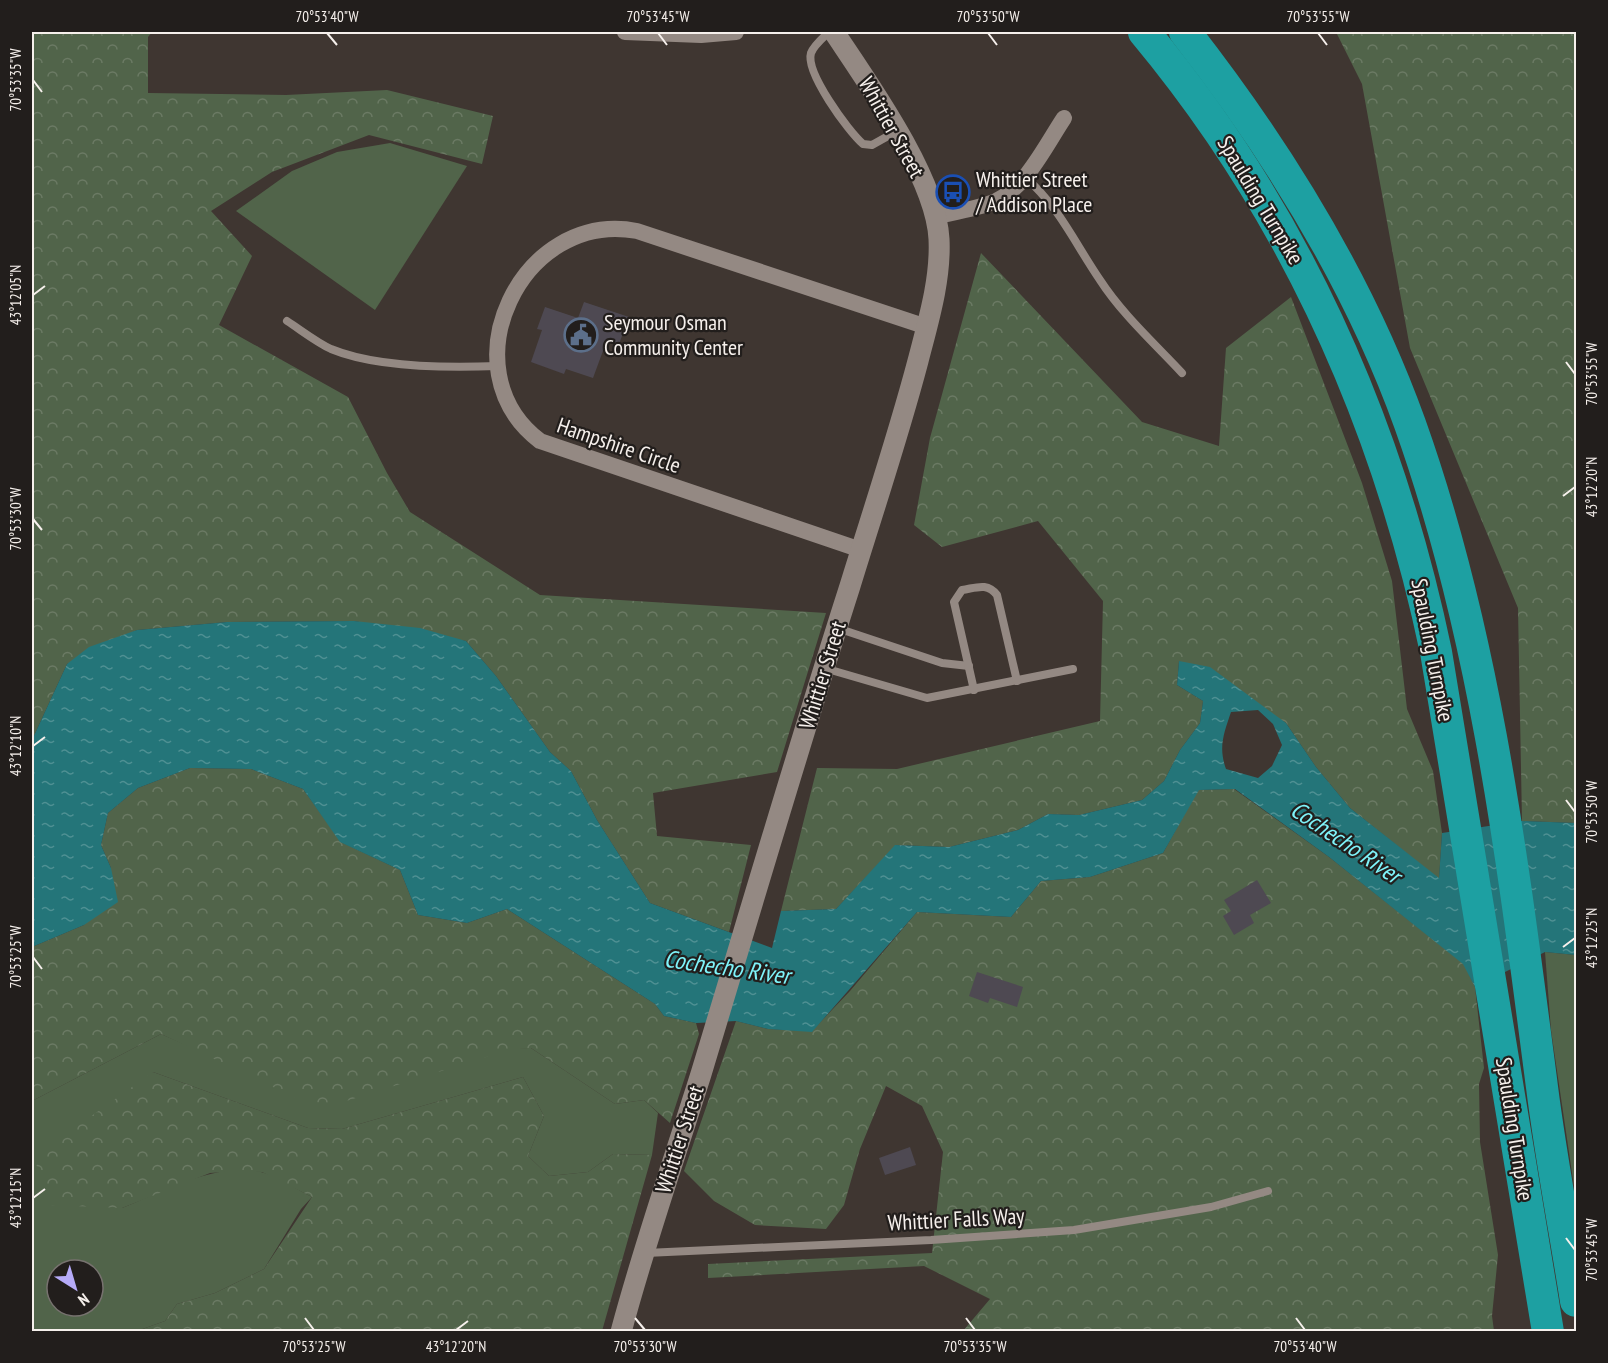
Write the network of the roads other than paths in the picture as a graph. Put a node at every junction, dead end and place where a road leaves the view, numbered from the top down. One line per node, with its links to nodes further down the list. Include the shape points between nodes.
1 (625, 32): 2 (street)
2 (736, 32)
3 (829, 32): 8 (lane, via 811,53 811,66 837,112 863,144 872,145)
4 (834, 32): 8 (street, Whittier Street)
5 (1144, 32): 26 (highway, Spaulding Turnpike, via 1223,136 1309,281 1356,384 1394,488 1424,597)
6 (1185, 32): 24 (highway, Spaulding Turnpike, via 1240,106 1307,208 1358,304 1409,422 1444,529 1505,815 1542,1092)
7 (1064, 118): 9 (street)
8 (897, 131): 10 (street, Whittier Street)
9 (1024, 176): 10 (street, via 998,200); 14 (lane, via 1061,215 1111,295)
10 (937, 216): 12 (street, Whittier Street, via 939,260)
11 (287, 321): 13 (lane, via 330,348 358,356 444,368)
12 (927, 327): 13 (street, Hampshire Circle, via 637,231 600,229 565,240 545,255 515,289 500,325); 15 (street, Whittier Street)
13 (498, 366): 15 (street, Hampshire Circle, via 510,411 540,441)
14 (1182, 373)
15 (861, 550): 16 (street, Whittier Street)
16 (836, 628): 17 (lane, via 942,663); 18 (street, Whittier Street)
17 (969, 666): 20 (lane, via 954,602 962,590 986,586 997,595); 21 (lane)
18 (824, 667): 21 (lane, via 927,698); 23 (street, Whittier Street, via 713,1035)
19 (1073, 669): 20 (lane)
20 (1017, 681): 21 (lane)
21 (974, 690)
22 (1268, 1191): 23 (lane, Whittier Falls Way, via 1211,1207 1074,1230)
23 (642, 1253): 25 (street, Whittier Street)
24 (1576, 1301)
25 (621, 1332)
26 (1548, 1332)

